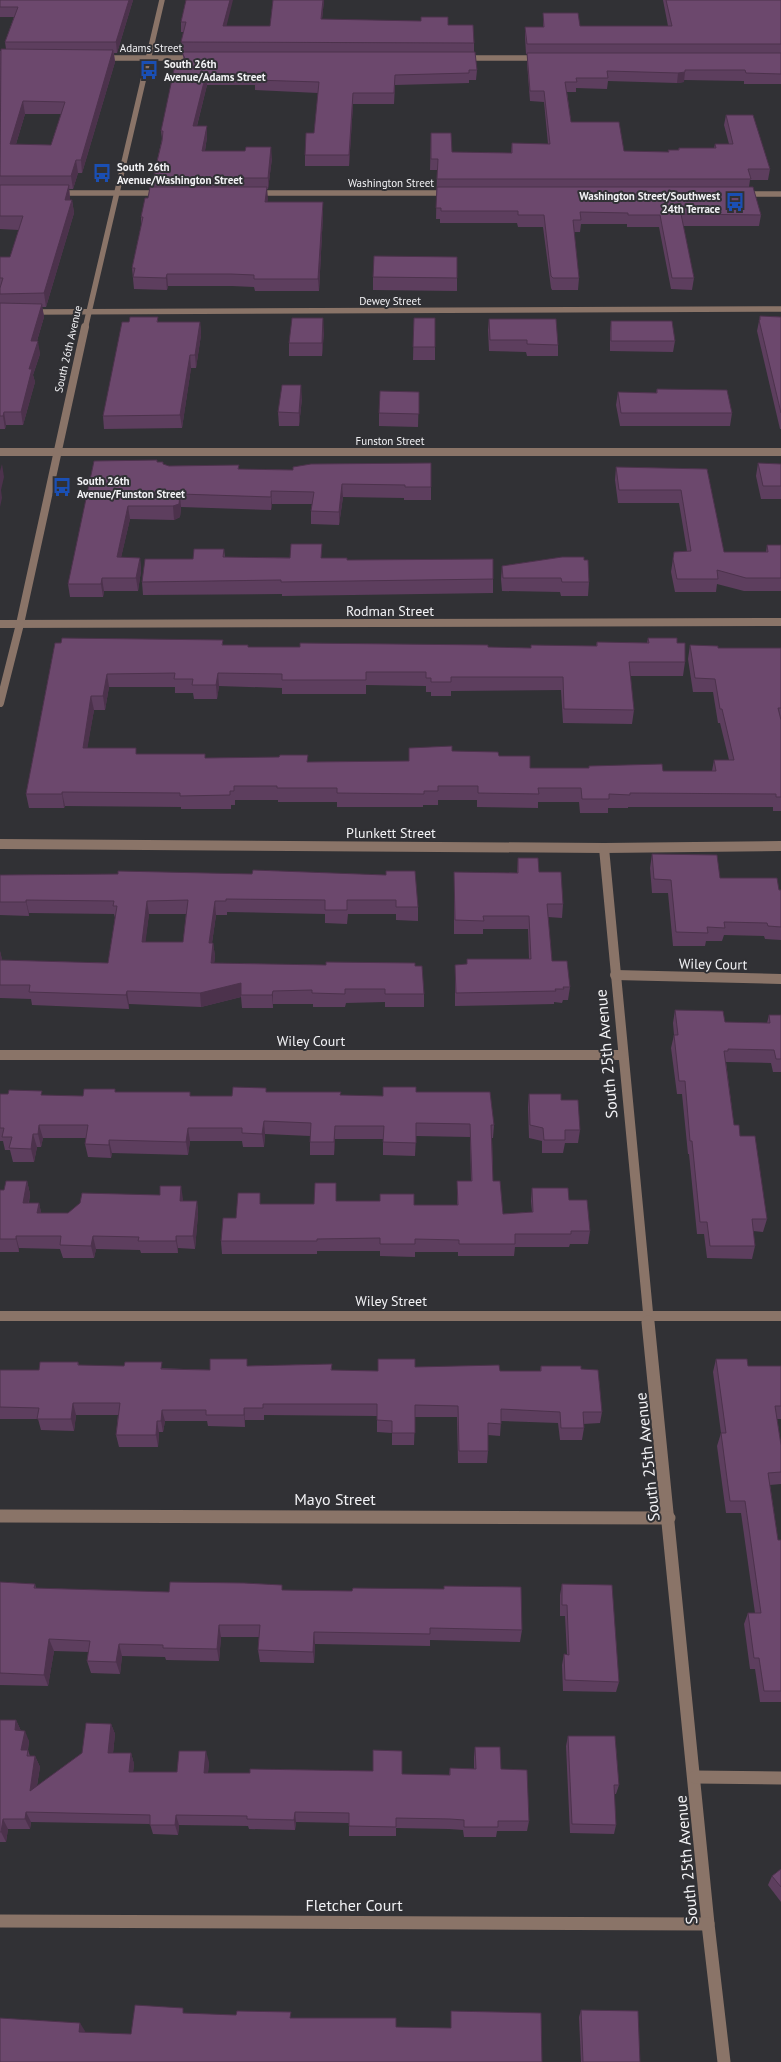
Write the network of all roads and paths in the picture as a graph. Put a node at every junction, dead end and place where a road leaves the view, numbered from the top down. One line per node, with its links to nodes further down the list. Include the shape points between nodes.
1 (162, 0): 3 (street, South 26th Avenue)
2 (96, 58): 3 (street, Adams Street)
3 (148, 58): 4 (street, Adams Street); 8 (street, South 26th Avenue)
4 (197, 58)
5 (454, 58): 6 (street)
6 (544, 58)
7 (49, 193): 8 (street)
8 (118, 193): 9 (street); 16 (street, South 26th Avenue)
9 (167, 193)
10 (246, 193): 11 (street, Washington Street)
11 (454, 193)
12 (732, 194): 13 (street)
13 (781, 194)
14 (781, 309): 16 (street, Dewey Street)
15 (20, 312): 16 (street, Dewey Street)
16 (88, 312): 18 (street, South 26th Avenue)
17 (0, 452): 18 (street, Funston Street)
18 (57, 452): 19 (street, Funston Street); 22 (street, South 26th Avenue)
19 (781, 452)
20 (781, 622): 22 (street, Rodman Street)
21 (0, 624): 22 (street, Rodman Street)
22 (20, 624): 23 (street, South 26th Avenue)
23 (0, 703)
24 (0, 844): 26 (street, Plunkett Street)
25 (781, 846): 26 (street, Plunkett Street)
26 (604, 848): 27 (street, South 25th Avenue)
27 (615, 975): 28 (street, Wiley Court); 30 (street, South 25th Avenue)
28 (781, 979)
29 (0, 1055): 30 (street, Wiley Court)
30 (622, 1055): 32 (street, South 25th Avenue)
31 (0, 1316): 32 (street, Wiley Street)
32 (649, 1316): 33 (street, Wiley Street); 35 (street, South 25th Avenue)
33 (781, 1316)
34 (0, 1516): 35 (street, Mayo Street)
35 (669, 1518): 36 (street, South 25th Avenue)
36 (695, 1777): 37 (street); 39 (street, South 25th Avenue)
37 (781, 1778)
38 (0, 1921): 39 (street, Fletcher Court)
39 (708, 1924): 40 (street, South 25th Avenue)
40 (724, 2062)

